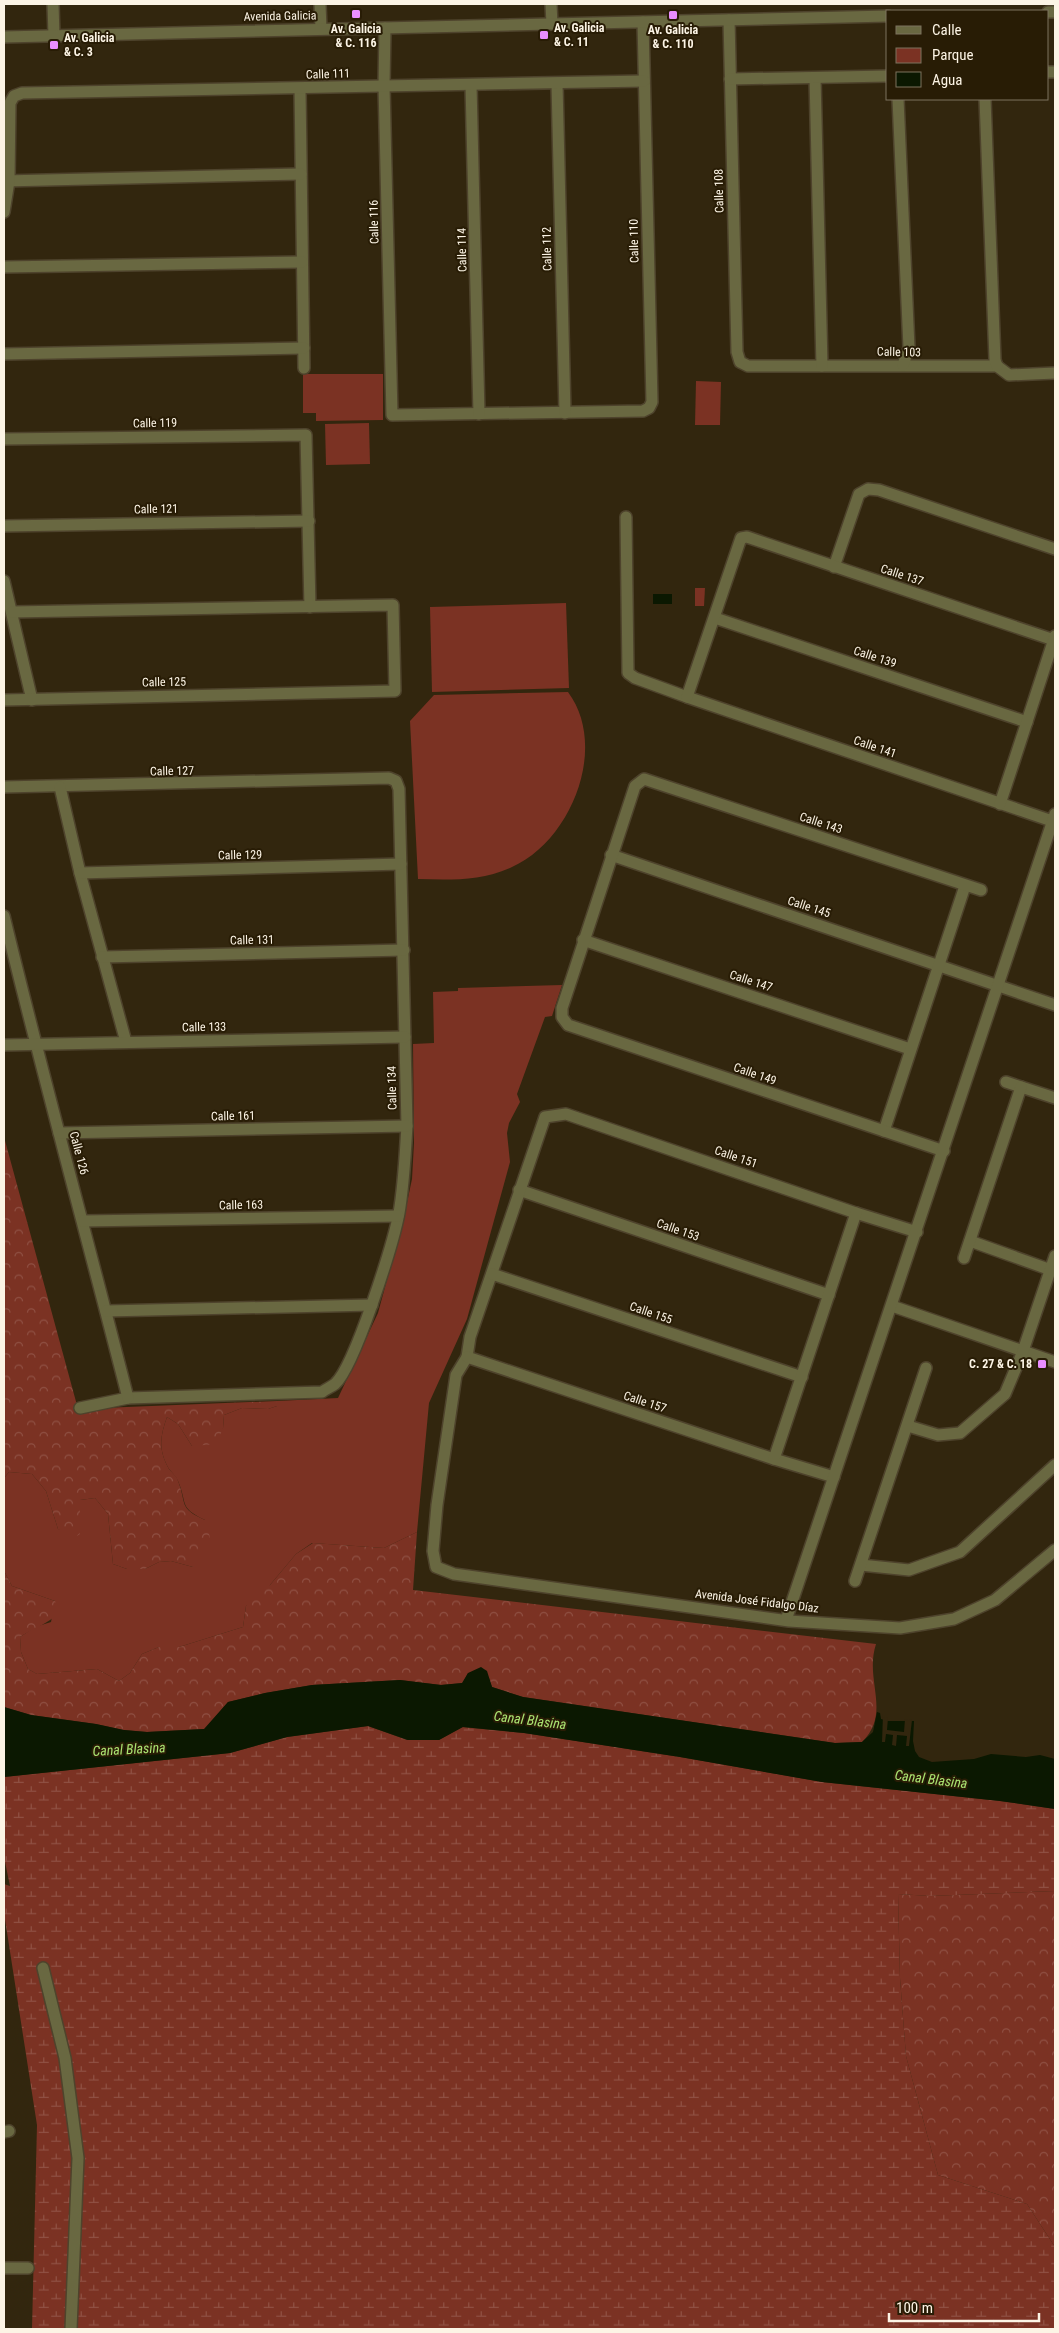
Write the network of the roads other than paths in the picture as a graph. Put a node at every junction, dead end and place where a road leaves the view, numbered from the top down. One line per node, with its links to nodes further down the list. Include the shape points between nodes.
1 (53, 4): 10 (street)
2 (320, 4): 9 (street)
3 (551, 4): 7 (street)
4 (886, 16): 5 (street, Avenida Galicia)
5 (729, 20): 6 (street, Avenida Galicia); 14 (street, Calle 108)
6 (643, 22): 7 (street, Avenida Galicia); 15 (street, Calle 110)
7 (552, 24): 8 (street, Avenida Galicia)
8 (385, 28): 9 (street, Avenida Galicia); 18 (street, Calle 116)
9 (321, 29): 10 (street, Avenida Galicia)
10 (54, 36): 11 (street, Avenida Galicia)
11 (4, 37)
12 (886, 76): 13 (street)
13 (815, 78): 14 (street); 30 (street)
14 (730, 79): 29 (street, Calle 108, via 737,352)
15 (644, 81): 16 (street, Calle 111); 35 (street, Calle 110, via 652,402 643,411)
16 (557, 84): 17 (street, Calle 111); 35 (street, Calle 112)
17 (472, 85): 18 (street, Calle 111); 36 (street, Calle 114)
18 (384, 86): 19 (street, Calle 111); 37 (street, Calle 116)
19 (300, 89): 22 (street); 23 (street, Calle 111, via 14,96 10,103)
20 (898, 100): 31 (street, via 909,348)
21 (985, 100): 32 (street)
22 (301, 174): 23 (street); 25 (street)
23 (6, 181): 24 (street)
24 (4, 212)
25 (302, 262): 26 (street); 27 (street)
26 (4, 267)
27 (304, 348): 28 (street); 33 (street)
28 (4, 354)
29 (740, 362): 30 (street, Calle 103, via 748,366)
30 (822, 366): 31 (street, Calle 103)
31 (903, 366): 32 (street, Calle 103)
32 (997, 366): 34 (street, Calle 103, via 1008,375)
33 (304, 368)
34 (1055, 372)
35 (565, 413): 36 (street, Calle 110)
36 (479, 414): 37 (street, Calle 110)
37 (392, 415)
38 (4, 439): 40 (street, Calle 119, via 306,435)
39 (626, 517): 49 (street, Calle 141, via 628,672 635,678)
40 (308, 521): 41 (street, Calle 121); 45 (street)
41 (4, 526)
42 (1055, 549): 43 (street, via 868,489 859,494)
43 (834, 567): 47 (street, Calle 137, via 747,537 741,538); 48 (street, Calle 137)
44 (4, 581): 46 (street)
45 (310, 607): 46 (street); 51 (street, Calle 125, via 393,605 395,690)
46 (12, 612): 51 (street)
47 (715, 618): 49 (street); 52 (street, Calle 139)
48 (1054, 638): 52 (street)
49 (688, 697): 56 (street, Calle 141)
50 (4, 700): 51 (street, Calle 125)
51 (32, 700)
52 (1027, 722): 56 (street)
53 (341, 780): 55 (street, Calle 127); 59 (street, Calle 134, via 388,778 396,781 399,789)
54 (4, 787): 55 (street, Calle 127)
55 (60, 787): 60 (street)
56 (1000, 804): 57 (street, Calle 141)
57 (1054, 819): 68 (street)
58 (611, 855): 61 (street, Calle 143, via 635,786 644,779); 64 (street); 67 (street, Calle 145)
59 (401, 864): 60 (street, Calle 129); 65 (street, Calle 134)
60 (80, 872): 66 (street)
61 (965, 886): 62 (street, Calle 143); 67 (street)
62 (981, 890)
63 (4, 916): 72 (street, Calle 126)
64 (583, 940): 74 (street, Calle 147); 79 (street, Calle 149, via 562,1008 562,1017 568,1025)
65 (404, 950): 66 (street, Calle 131); 70 (street, Calle 134)
66 (102, 957): 71 (street)
67 (938, 965): 68 (street, Calle 145); 74 (street)
68 (999, 984): 69 (street, Calle 145); 81 (street)
69 (1055, 1004)
70 (405, 1038): 71 (street, Calle 133); 78 (street, Calle 134)
71 (126, 1042): 72 (street, Calle 133)
72 (35, 1044): 73 (street, Calle 133); 80 (street, Calle 126)
73 (4, 1045)
74 (910, 1049): 79 (street)
75 (1006, 1082): 76 (street)
76 (1021, 1087): 77 (street); 87 (street)
77 (1055, 1098)
78 (407, 1126): 80 (street, Calle 161); 84 (street, Calle 134)
79 (884, 1131): 81 (street, Calle 149)
80 (59, 1133): 85 (street, Calle 126)
81 (944, 1151): 86 (street)
82 (518, 1190): 83 (street, Calle 151, via 545,1117 566,1114); 91 (street); 92 (street, Calle 153)
83 (856, 1213): 86 (street, Calle 151); 92 (street)
84 (398, 1216): 85 (street, Calle 163); 93 (street, Calle 134)
85 (83, 1222): 95 (street, Calle 126)
86 (917, 1232): 94 (street)
87 (970, 1241): 89 (street); 90 (street)
88 (1055, 1256): 90 (street)
89 (964, 1258)
90 (1051, 1270): 96 (street)
91 (492, 1274): 97 (street); 100 (street, Calle 155)
92 (829, 1295): 100 (street)
93 (372, 1305): 95 (street); 101 (street, Calle 134, via 348,1364 336,1384 322,1392)
94 (892, 1306): 96 (street); 106 (street)
95 (106, 1311): 101 (street, Calle 126)
96 (1023, 1351): 98 (street); 103 (street, via 1005,1394 960,1433 938,1436)
97 (466, 1357): 104 (street, Calle 157); 110 (street, Avenida José Fidalgo Díaz, via 456,1375 434,1533 436,1567 454,1574)
98 (1055, 1362)
99 (926, 1368): 103 (street)
100 (802, 1378): 104 (street)
101 (128, 1398): 102 (street, Calle 134)
102 (80, 1408)
103 (908, 1426): 108 (street)
104 (774, 1459): 106 (street, Calle 157)
105 (1055, 1465): 108 (street, via 960,1552 910,1570)
106 (834, 1477): 110 (street)
107 (1055, 1550): 110 (street, Avenida José Fidalgo Díaz, via 995,1600 954,1619 900,1628)
108 (861, 1565): 109 (street)
109 (855, 1581)
110 (786, 1620)
111 (43, 1968): 114 (street, via 64,2058 78,2158)
112 (4, 2268): 113 (street)
113 (28, 2268)
114 (70, 2329)

